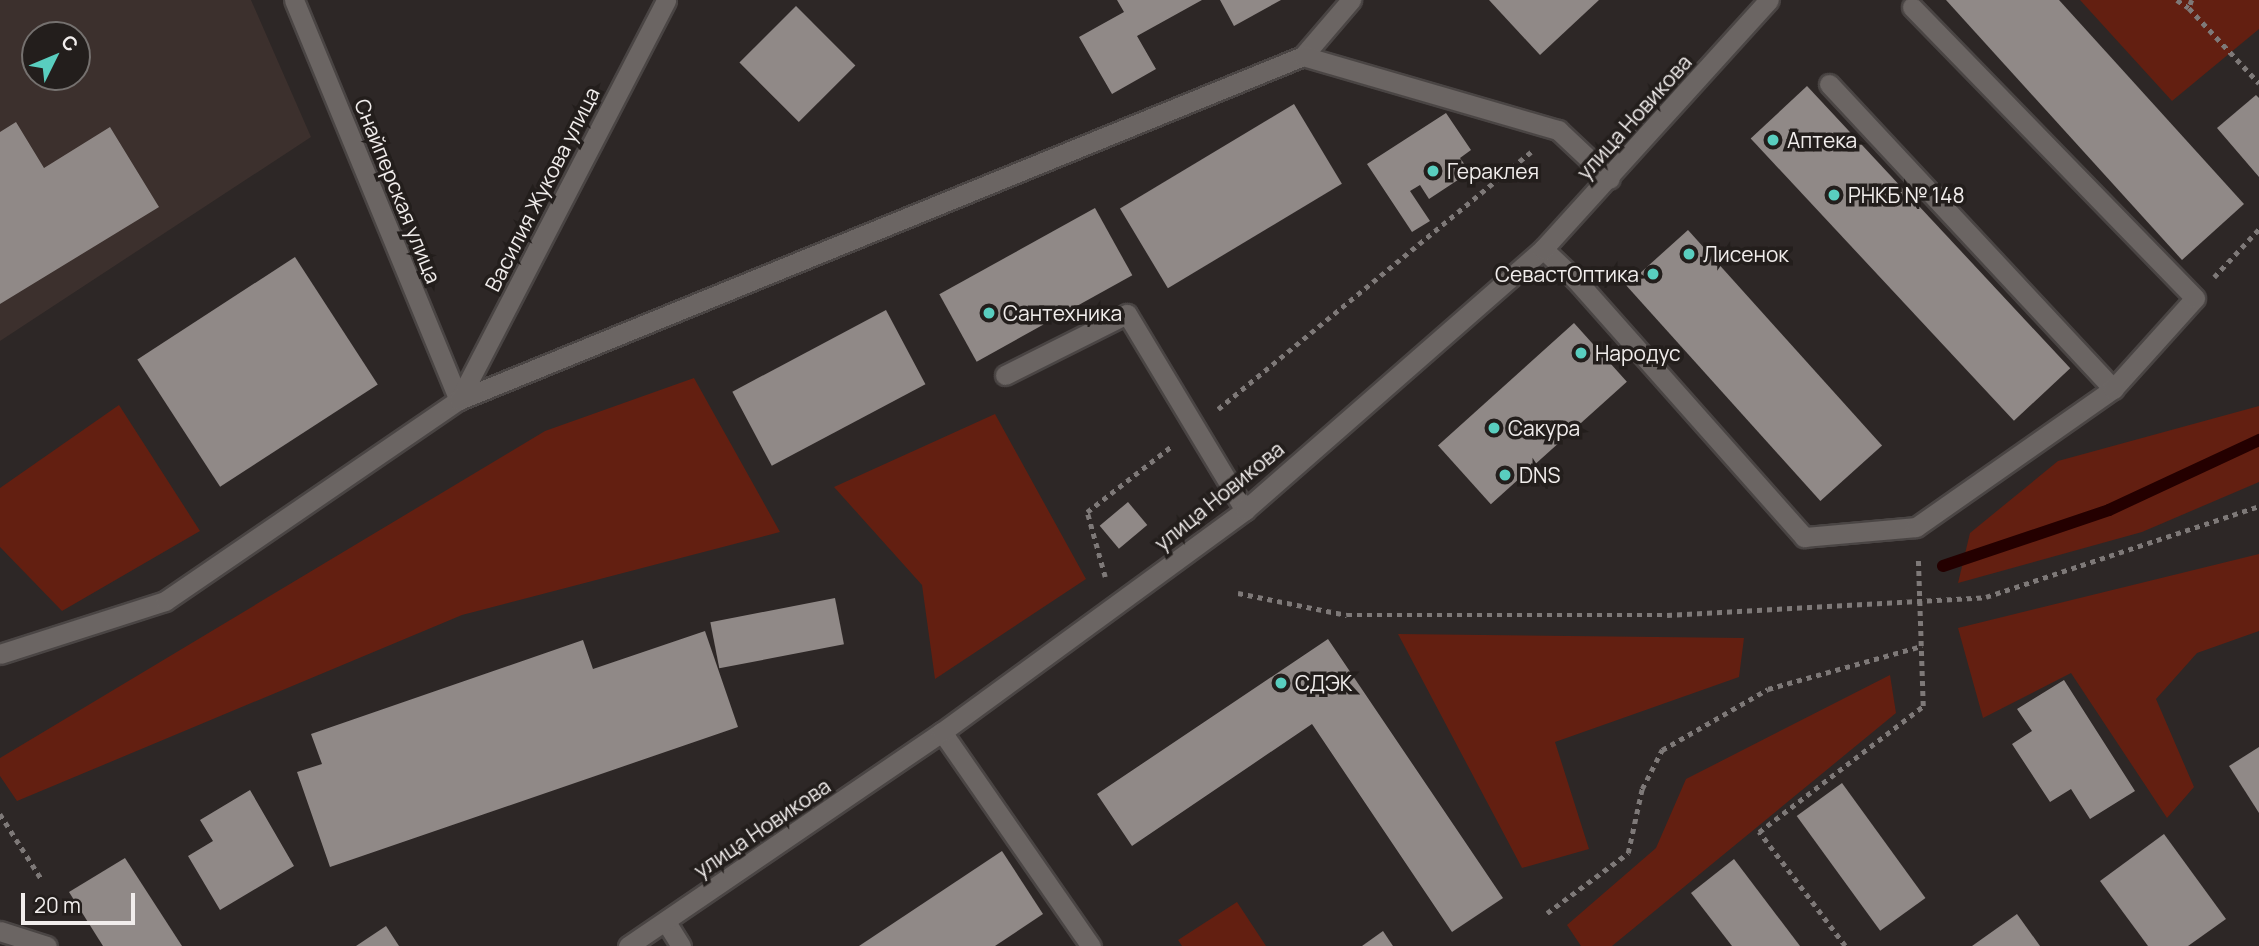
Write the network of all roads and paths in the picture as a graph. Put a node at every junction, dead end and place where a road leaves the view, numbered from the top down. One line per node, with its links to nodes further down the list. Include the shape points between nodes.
1 (294, 0): 19 (street, Снайперская улица)
2 (666, 0): 19 (street, Василия Жукова улица)
3 (1350, 0): 9 (street)
4 (1769, 0): 13 (street, улица Новикова)
5 (2177, 0): 8 (path)
6 (2192, 0): 8 (path)
7 (1912, 7): 16 (street)
8 (2189, 8): 11 (path)
9 (1303, 56): 12 (street); 19 (street)
10 (1829, 83): 18 (street)
11 (2259, 83)
12 (1558, 130): 13 (street); 20 (path)
13 (1610, 179): 15 (street, улица Новикова)
14 (2259, 229): 16 (path)
15 (1543, 249): 22 (street, улица Новикова); 23 (street, via 1576,280 1804,537)
16 (2195, 298): 18 (street)
17 (1005, 375): 20 (street, via 1127,314)
18 (2113, 388): 23 (street)
19 (459, 400): 28 (street, via 165,601)
20 (1195, 427): 22 (street); 24 (path, via 1087,512)
21 (2259, 506): 26 (path, via 1986,597)
22 (1245, 510): 29 (street, улица Новикова)
23 (1916, 527): 26 (path)
24 (1106, 582)
25 (1238, 593): 26 (path, via 1347,615 1667,615)
26 (1921, 601): 27 (path)
27 (1922, 646): 32 (path, via 1768,689 1662,750 1642,789 1628,853); 39 (path, via 1923,706 1759,832)
28 (0, 654)
29 (943, 732): 33 (street, улица Новикова); 38 (street)
30 (0, 814): 31 (path)
31 (42, 880)
32 (1547, 913)
33 (666, 922): 36 (street, улица Новикова); 37 (street)
34 (0, 931): 35 (street)
35 (47, 946)
36 (628, 946)
37 (681, 946)
38 (1091, 946)
39 (1845, 946)

